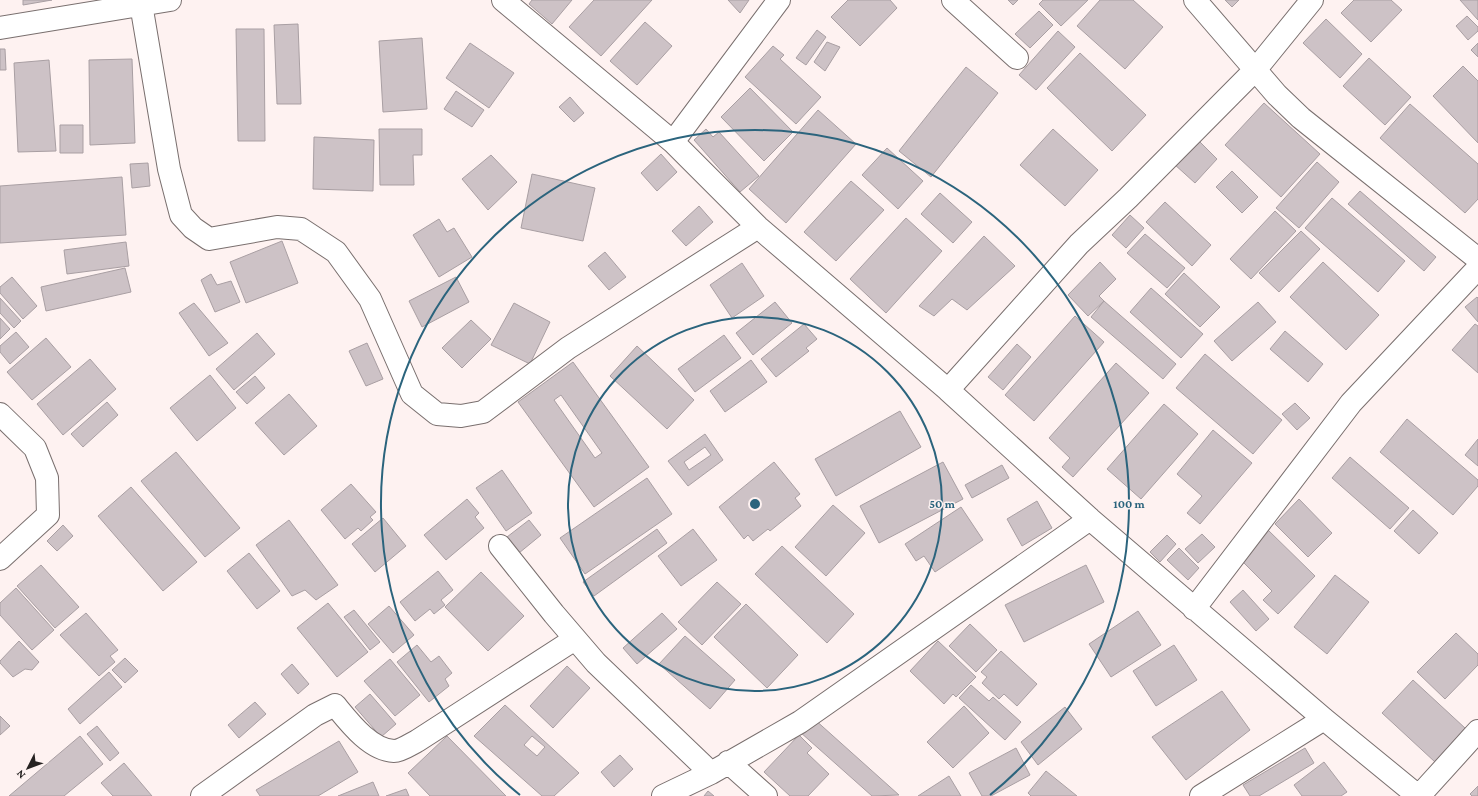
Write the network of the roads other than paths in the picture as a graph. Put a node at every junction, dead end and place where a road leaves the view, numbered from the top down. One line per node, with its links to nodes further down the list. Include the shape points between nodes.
1 (170, 0): 7 (street)
2 (503, 0): 11 (street)
3 (779, 0): 11 (street)
4 (952, 0): 9 (street)
5 (1195, 0): 10 (street)
6 (1312, 0): 10 (street)
7 (141, 4): 8 (street); 12 (street, via 169,169 181,215 193,228 210,239 277,227 301,229 336,252 370,299 412,394 437,414 461,416 483,412 568,348)
8 (0, 28)
9 (1017, 58)
10 (1256, 69): 13 (street, via 1277,95 1301,118); 15 (street, via 1079,244)
11 (673, 142): 12 (street)
12 (758, 227): 15 (street)
13 (1478, 259)
14 (1478, 268): 20 (street, via 1351,403)
15 (948, 390): 17 (street)
16 (0, 414): 19 (street, via 35,448 47,478 48,515)
17 (1090, 519): 20 (street); 24 (street, via 800,722)
18 (500, 546): 21 (street)
19 (0, 559)
20 (1194, 609): 22 (street)
21 (575, 639): 24 (street, via 596,663); 25 (street, via 417,741 395,751 378,747 358,731 335,705 315,715)
22 (1324, 719): 28 (street); 29 (street)
23 (1478, 731): 29 (street)
24 (720, 767): 26 (street); 27 (street)
25 (202, 796)
26 (663, 796)
27 (766, 796)
28 (1201, 796)
29 (1418, 796)

